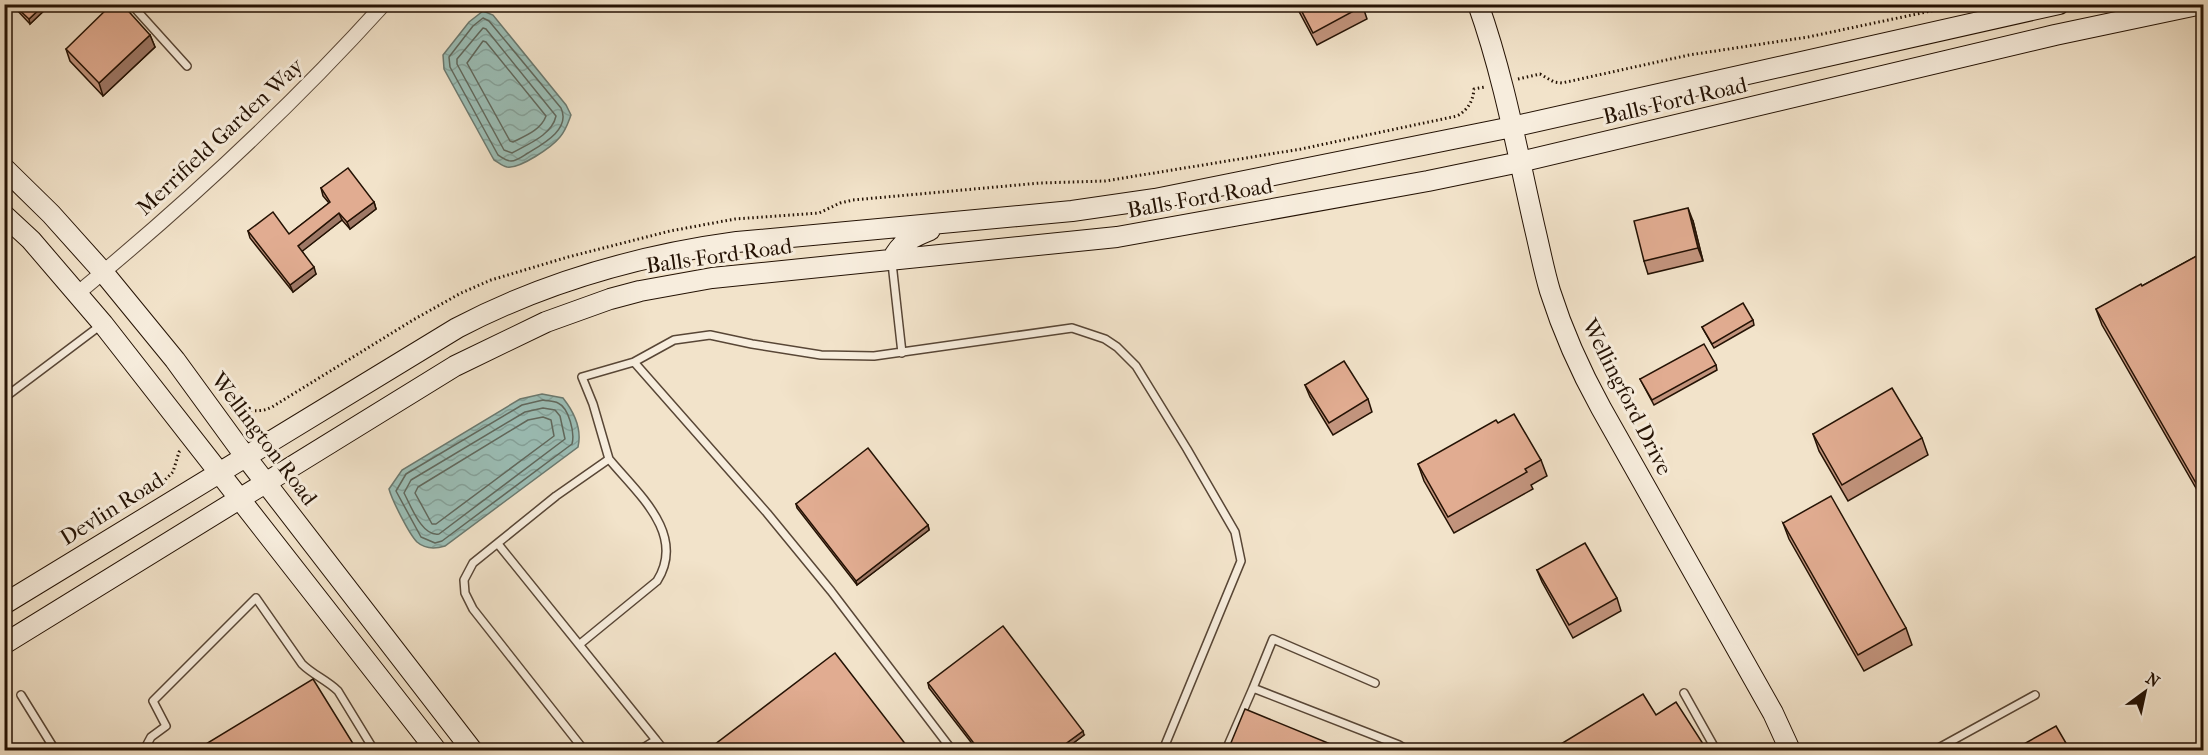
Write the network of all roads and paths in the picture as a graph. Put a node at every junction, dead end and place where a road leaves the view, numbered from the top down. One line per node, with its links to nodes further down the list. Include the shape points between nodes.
1 (130, 4): 7 (lane)
2 (384, 4): 17 (street, Merrifield Garden Way, via 233,157)
3 (1478, 4): 10 (main road, Wellingford Drive)
4 (1964, 4): 8 (path, via 1562,83 1540,74)
5 (2059, 4): 10 (main road, Balls Ford Road)
6 (2202, 4): 11 (main road, Balls Ford Road)
7 (187, 66)
8 (1529, 77)
9 (1484, 87): 13 (path, via 1474,89 1468,108 1457,116 1301,149 1105,181 1040,183)
10 (1512, 127): 11 (main road, Wellingford Drive); 15 (main road, Balls Ford Road, via 1155,199)
11 (1520, 162): 16 (main road, Balls Ford Road, via 1117,237); 53 (main road, Wellingford Drive, via 1550,289 1583,375 1756,682)
12 (4, 168): 17 (main road, Wellington Road)
13 (853, 201)
14 (4, 215): 18 (main road)
15 (947, 223): 16 (main road, via 906,240); 24 (main road, Balls Ford Road, via 707,246 582,277 457,328)
16 (892, 260): 20 (lane); 27 (main road, Balls Ford Road, via 689,282 640,291 583,309 455,366)
17 (104, 272): 18 (street, Merrifield Garden Way); 24 (main road, Wellington Road)
18 (78, 293): 19 (main road)
19 (103, 324): 22 (lane); 26 (main road)
20 (902, 353): 21 (lane, via 820,355 710,335 674,340); 49 (lane, via 1072,328 1105,339 1136,366 1235,532 1241,561)
21 (634, 362): 25 (lane, via 582,377); 48 (lane, via 824,582)
22 (4, 398)
23 (188, 446): 28 (path, via 179,452 170,477)
24 (245, 456): 26 (main road, Devlin Road); 27 (main road, Wellington Road)
25 (609, 459): 30 (lane); 33 (lane, via 663,527 668,552 657,581)
26 (220, 472): 29 (main road); 31 (main road, Devlin Road)
27 (266, 483): 29 (main road, Balls Ford Road); 44 (main road, Wellington Road)
28 (151, 491)
29 (241, 499): 32 (main road); 43 (main road)
30 (498, 544): 33 (lane); 45 (lane, via 473,563 464,580 465,593 473,609)
31 (4, 604)
32 (4, 644)
33 (580, 644): 39 (lane)
34 (1375, 683): 35 (lane, via 1273,639)
35 (1252, 688): 50 (lane); 51 (lane)
36 (1684, 693): 52 (lane)
37 (21, 695): 40 (lane)
38 (2035, 695): 54 (lane)
39 (656, 740): 46 (lane); 47 (lane)
40 (55, 750)
41 (144, 750): 42 (lane, via 151,737 166,726 153,701 256,598 302,664 338,691)
42 (374, 750)
43 (436, 750)
44 (472, 750)
45 (584, 750)
46 (640, 750)
47 (664, 750)
48 (952, 750)
49 (1163, 750)
50 (1226, 750)
51 (1407, 750)
52 (1716, 750)
53 (1790, 750)
54 (1935, 750)

